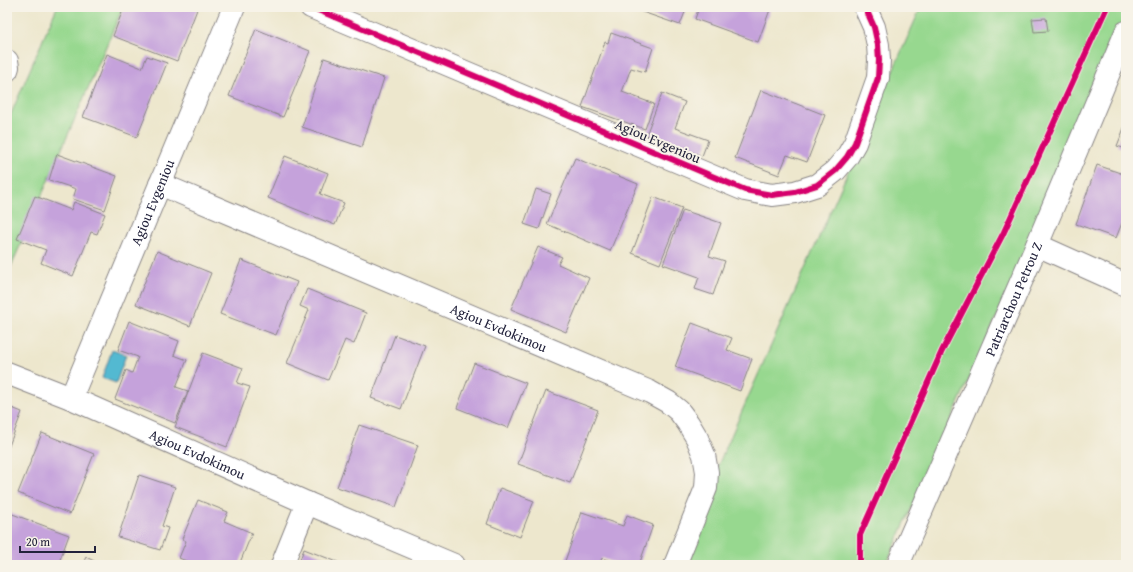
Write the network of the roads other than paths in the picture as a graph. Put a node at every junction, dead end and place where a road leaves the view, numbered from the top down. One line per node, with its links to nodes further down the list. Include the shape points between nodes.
1 (234, 7): 7 (street, Agiou Evgeniou)
2 (311, 7): 3 (street, Agiou Evgeniou, via 745,190 772,195 795,192 817,184 835,171 855,142 878,78 879,60 874,27)
3 (865, 7)
4 (1123, 45): 8 (street, Patriarchou Petrou Z)
5 (7, 61): 6 (street)
6 (7, 70)
7 (160, 184): 11 (street, Agiou Evgeniou); 15 (street, Agiou Evdokimou, via 650,392 668,402 679,411 697,438 707,472 706,488)
8 (1037, 245): 9 (street); 16 (street, Patriarchou Petrou Z)
9 (1126, 285)
10 (7, 373): 11 (street, Agiou Evdokimou)
11 (71, 398): 12 (street, Agiou Evdokimou)
12 (307, 503): 13 (street); 14 (street, Agiou Evdokimou)
13 (282, 565)
14 (454, 565)
15 (675, 565)
16 (898, 565)

